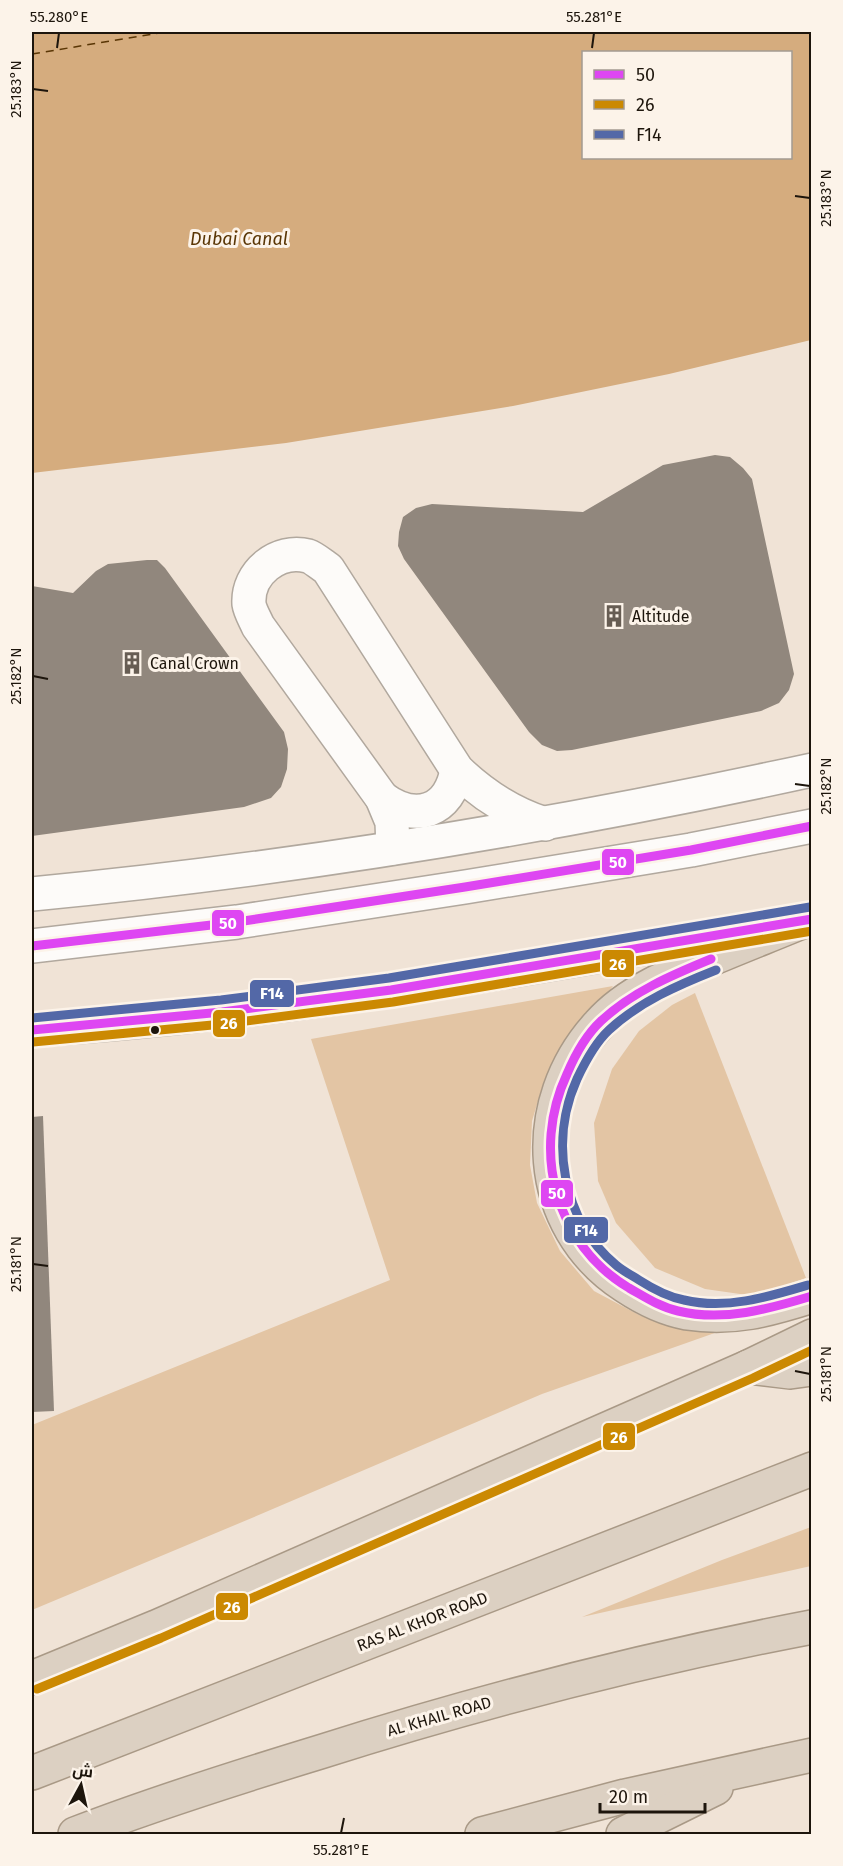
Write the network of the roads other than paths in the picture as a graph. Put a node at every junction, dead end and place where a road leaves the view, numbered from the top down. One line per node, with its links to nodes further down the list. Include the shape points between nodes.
1 (457, 770): 3 (street, via 451,790 436,806 408,811); 3 (street, via 328,568 309,556 286,555 266,565 252,583 249,605 258,626); 4 (street, via 506,809)
2 (812, 770): 4 (street)
3 (382, 798): 6 (street, via 392,822)
4 (545, 824): 6 (street)
5 (812, 826): 9 (street, via 465,887 237,922)
6 (393, 848): 7 (street)
7 (32, 894)
8 (810, 919): 10 (street, via 392,990 222,1012); 11 (highway, via 665,978 625,1001 599,1023 564,1076 549,1138 558,1201 577,1240 607,1274 644,1298 685,1312 729,1316)
9 (32, 946)
10 (32, 1030)
11 (812, 1296)
12 (812, 1336): 13 (highway)
13 (748, 1367): 14 (highway, via 790,1372); 17 (highway)
14 (812, 1369)
15 (812, 1470): 20 (highway, RAS AL KHOR ROAD)
16 (812, 1627): 21 (highway, AL KHAIL ROAD, via 568,1681 406,1725 245,1774)
17 (32, 1678)
18 (812, 1755): 19 (highway)
19 (757, 1766): 22 (highway); 23 (highway)
20 (32, 1773)
21 (75, 1834)
22 (482, 1834)
23 (623, 1834)

